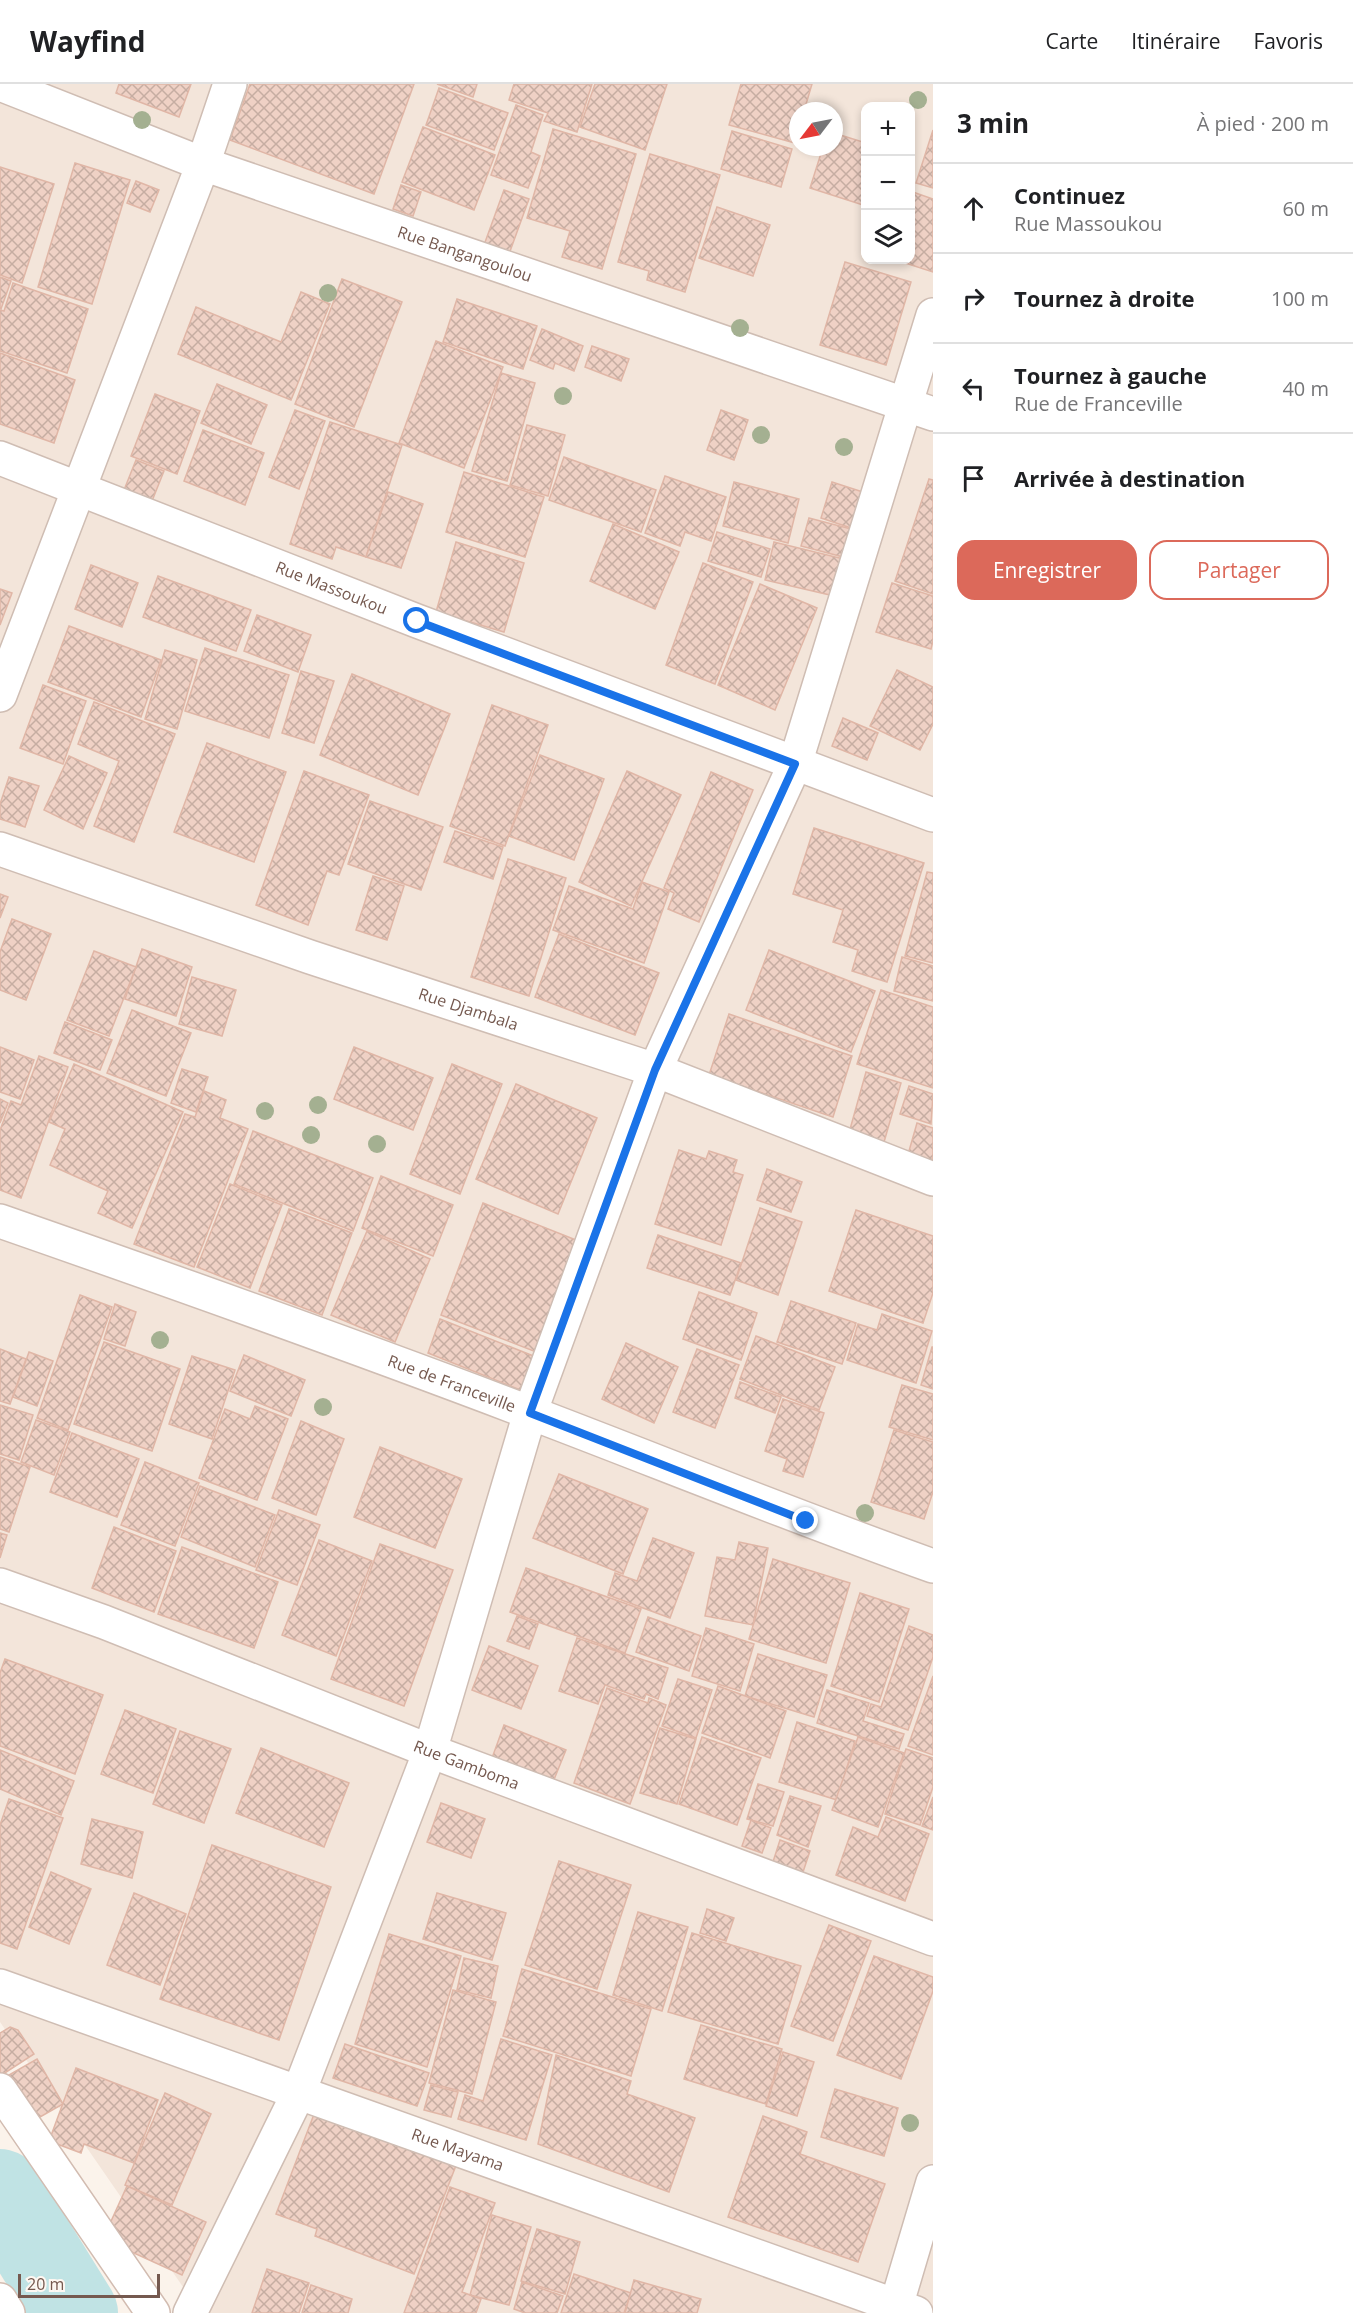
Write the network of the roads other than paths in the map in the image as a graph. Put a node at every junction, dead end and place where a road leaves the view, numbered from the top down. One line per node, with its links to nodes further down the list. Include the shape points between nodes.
1 (0, 84): 3 (street, Rue Bangangoulou)
2 (230, 84): 3 (street)
3 (203, 164): 5 (street, Rue Bangangoulou); 7 (street)
4 (933, 315): 5 (street)
5 (919, 409): 9 (street)
6 (0, 458): 7 (street, Rue Massoukou)
7 (78, 488): 8 (street); 9 (street, Rue Massoukou)
8 (0, 695)
9 (795, 764): 10 (street, Rue Massoukou); 12 (street)
10 (933, 815)
11 (0, 849): 12 (street, Rue Djambala, via 310,957)
12 (655, 1070): 13 (street, Rue Djambala); 15 (street)
13 (933, 1179)
14 (0, 1221): 15 (street, Rue de Franceville)
15 (530, 1413): 16 (street, Rue de Franceville, via 806,1521); 18 (street)
16 (933, 1566)
17 (0, 1586): 18 (street, Rue Gamboma, via 104,1622)
18 (430, 1751): 19 (street, Rue Gamboma); 22 (street)
19 (933, 1939)
20 (0, 1986): 22 (street, Rue Mayama)
21 (0, 2090): 27 (street)
22 (299, 2092): 25 (street, Rue Mayama); 28 (street)
23 (933, 2182): 25 (street)
24 (0, 2300): 26 (street)
25 (902, 2310)
26 (8, 2313)
27 (153, 2313)
28 (190, 2313)

